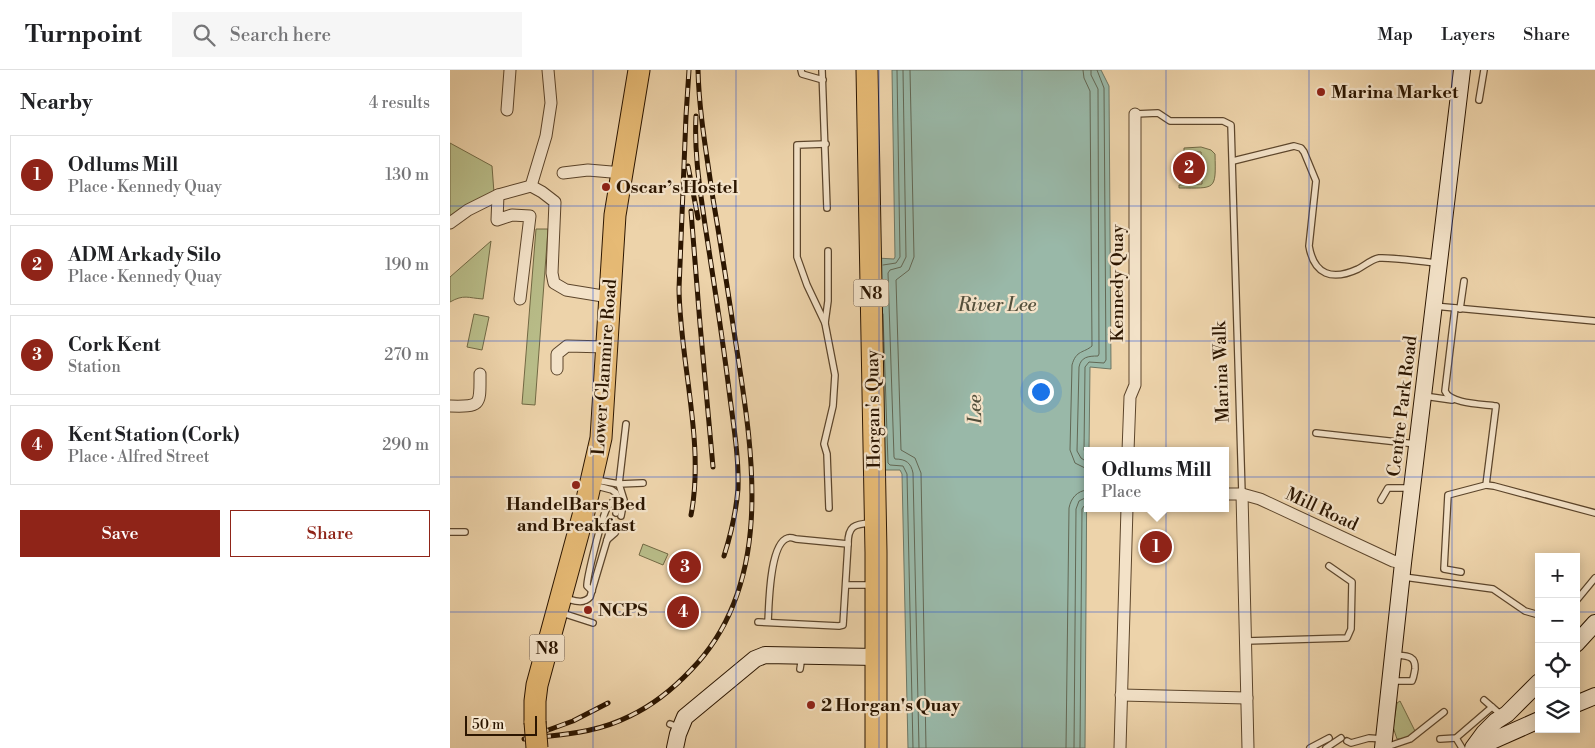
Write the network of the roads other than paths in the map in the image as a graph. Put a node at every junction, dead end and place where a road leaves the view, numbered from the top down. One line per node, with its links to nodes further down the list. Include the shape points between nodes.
1 (510, 70): 11 (street)
2 (548, 70): 17 (street, via 551,103 546,136)
3 (639, 70): 16 (highway, Lower Glanmire Road / N8)
4 (822, 70): 9 (lane)
5 (867, 70): 52 (highway, Horgan's Quay / N8)
6 (1462, 70): 22 (street, Centre Park Road)
7 (1484, 70): 10 (lane)
8 (800, 71): 9 (lane)
9 (823, 80): 13 (lane)
10 (1480, 100)
11 (507, 110)
12 (1135, 114): 14 (lane, Marina Walk, via 1158,113 1170,121 1223,121 1231,126); 39 (street, Kennedy Quay, via 1135,386 1130,398)
13 (826, 144): 19 (lane); 29 (lane, via 797,145 797,257)
14 (1233, 161): 22 (lane, via 1294,146 1301,148 1316,181 1308,246 1315,265 1327,274 1343,274 1376,258); 46 (lane, Marina Walk)
15 (563, 173): 16 (street, via 588,170)
16 (622, 173): 24 (highway, Lower Glanmire Road / N8, via 615,215)
17 (531, 186): 18 (street); 24 (street, via 555,202 549,257 552,278 558,286 576,293)
18 (498, 195): 20 (street); 25 (street, via 497,220 512,215 530,216)
19 (827, 208)
20 (450, 223)
21 (828, 251): 29 (lane)
22 (1440, 263): 26 (street, Centre Park Road)
23 (1464, 281): 27 (lane)
24 (609, 297): 30 (highway, Lower Glanmire Road / N8)
25 (520, 299)
26 (1434, 306): 27 (lane); 33 (street, Centre Park Road)
27 (1458, 308): 28 (lane); 34 (lane, via 1445,391)
28 (1595, 321)
29 (825, 323): 49 (lane, via 835,375 834,406 824,444)
30 (606, 347): 31 (street, via 567,346 557,354); 40 (highway, Lower Glanmire Road / N8, via 601,438)
31 (557, 369)
32 (480, 374): 35 (street, via 480,394 476,403)
33 (1423, 396): 34 (lane); 38 (street, Centre Park Road)
34 (1454, 400): 43 (lane, via 1496,406)
35 (450, 406)
36 (626, 424): 42 (lane)
37 (1316, 433): 38 (lane)
38 (1418, 444): 44 (street, Centre Park Road)
39 (1128, 447)
40 (592, 482): 42 (lane); 47 (lane, via 614,491); 65 (highway, Lower Glanmire Road / N8)
41 (643, 483): 42 (lane)
42 (620, 484): 47 (lane, via 624,500 619,514)
43 (1486, 485): 51 (lane); 59 (lane, via 1448,495 1444,570)
44 (1412, 488): 48 (lane, via 1388,488); 58 (street, Centre Park Road)
45 (1229, 494): 46 (street, Mill Road)
46 (1242, 494): 58 (street, Mill Road, via 1260,499 1393,561); 71 (street, Marina Walk)
47 (617, 496): 63 (lane, via 607,509 589,571 587,586)
48 (1381, 500)
49 (829, 508)
50 (1127, 512): 77 (street)
51 (1595, 513)
52 (875, 522): 56 (lane, via 852,527); 62 (highway, Horgan's Quay / N8)
53 (612, 531): 63 (lane, via 606,540)
54 (450, 532): 55 (lane)
55 (465, 532)
56 (848, 544): 61 (lane); 68 (lane, via 796,538 785,540 770,575)
57 (1329, 566): 71 (lane, via 1352,582 1351,629 1346,638)
58 (1402, 570): 66 (lane, via 1493,589 1525,611); 73 (street, Centre Park Road)
59 (1461, 572)
60 (1595, 578): 64 (lane)
61 (846, 585): 62 (lane); 68 (lane, via 844,622 839,626)
62 (876, 585): 74 (highway, Horgan's Quay / N8)
63 (592, 591): 65 (lane, via 587,600)
64 (1578, 598)
65 (560, 604): 69 (lane); 92 (highway, Lower Glanmire Road / N8, bridge, via 535,694)
66 (1535, 614)
67 (758, 622): 68 (lane)
68 (768, 622)
69 (593, 623)
70 (1595, 623): 72 (street)
71 (1246, 641): 79 (street, Marina Walk)
72 (1577, 643)
73 (1392, 655): 75 (street, Centre Park Road); 75 (lane, via 1411,657 1415,663 1412,681)
74 (876, 657): 91 (street, via 801,662 765,655 755,659 737,680 675,726); 93 (highway, Horgan's Quay / N8)
75 (1390, 681): 90 (street, Centre Park Road)
76 (1535, 686): 84 (street)
77 (1121, 695): 79 (street); 94 (street)
78 (1595, 696): 81 (street)
79 (1247, 698): 95 (street, Marina Walk)
80 (1484, 700): 82 (lane)
81 (1580, 702)
82 (1492, 707): 84 (lane, via 1498,713); 88 (lane)
83 (1444, 712): 90 (lane, via 1410,739)
84 (1507, 714): 86 (street); 99 (street, via 1496,721)
85 (1535, 722): 86 (street)
86 (1512, 732): 99 (street)
87 (1329, 738): 96 (lane)
88 (1456, 738): 89 (lane); 98 (lane)
89 (1440, 739)
90 (1384, 745): 97 (lane, via 1369,738 1351,743 1344,740)
91 (675, 746)
92 (537, 748)
93 (876, 748)
94 (1120, 748)
95 (1248, 748)
96 (1310, 748)
97 (1326, 748)
98 (1462, 748)
99 (1475, 748)

